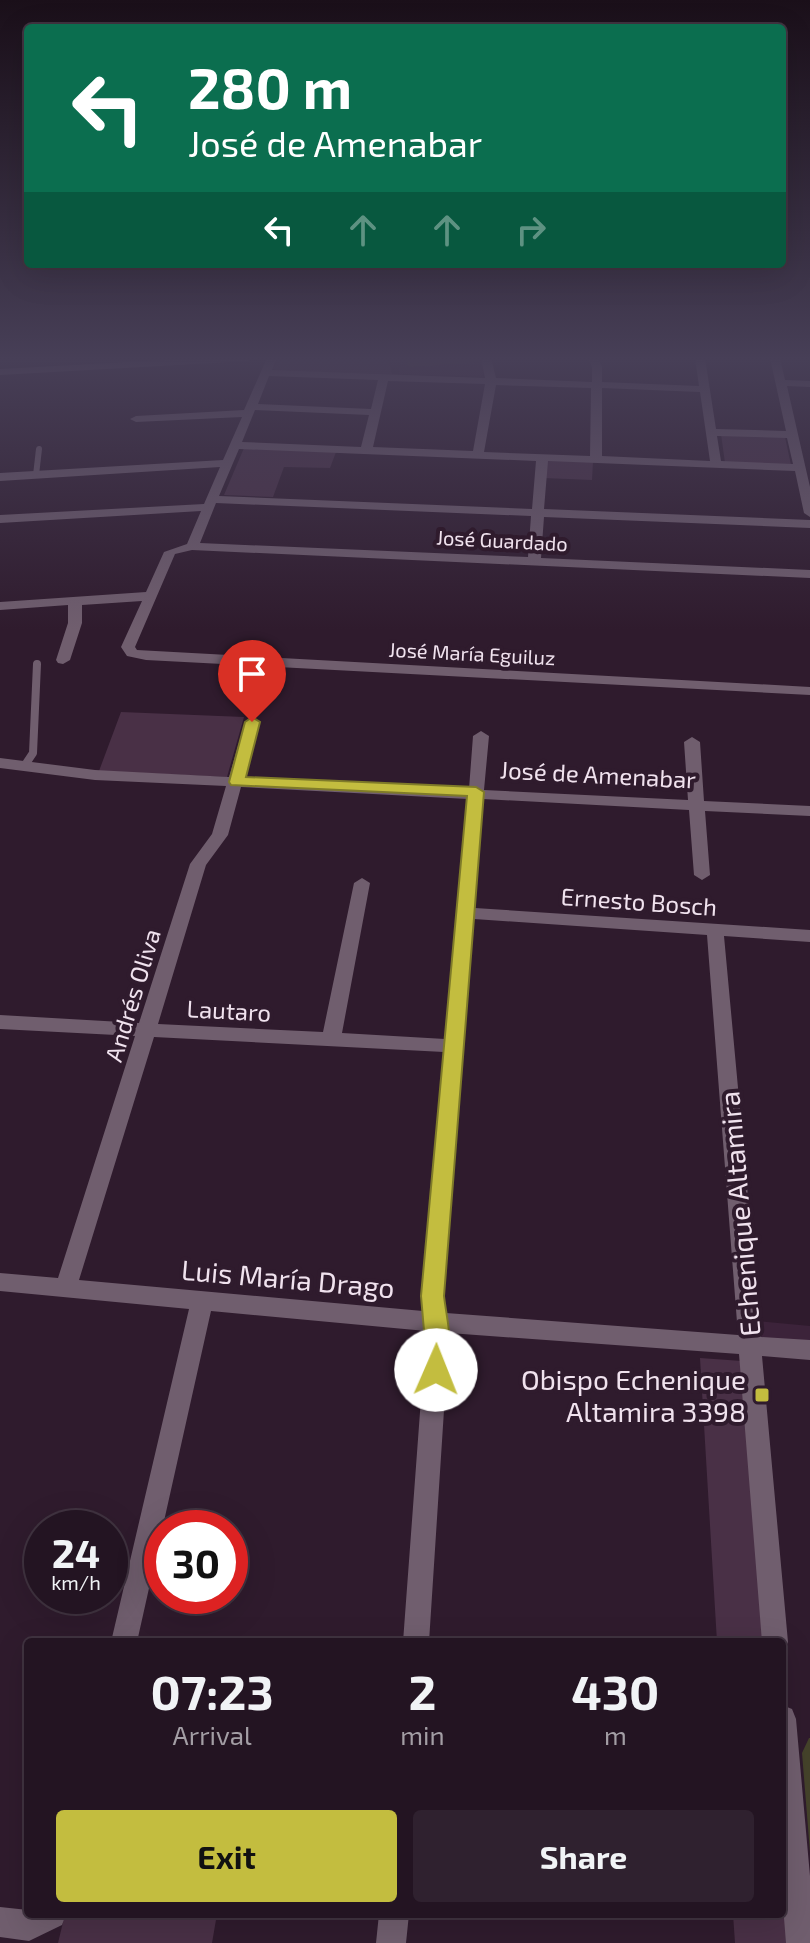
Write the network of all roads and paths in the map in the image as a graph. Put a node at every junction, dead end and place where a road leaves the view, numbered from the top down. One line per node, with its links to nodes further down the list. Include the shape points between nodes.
1 (39, 449): 15 (lane)
2 (233, 449): 12 (street)
3 (315, 449): 8 (street)
4 (479, 449): 9 (street)
5 (596, 449): 11 (street)
6 (714, 449): 13 (street)
7 (795, 449): 14 (street)
8 (366, 451): 9 (street)
9 (478, 455): 10 (street)
10 (542, 458): 11 (street); 18 (street)
11 (596, 460): 13 (street)
12 (228, 463): 15 (street); 17 (street)
13 (716, 465): 14 (street)
14 (800, 468): 19 (street)
15 (36, 475): 16 (street)
16 (0, 477)
17 (212, 503): 18 (street); 20 (street); 24 (street)
18 (538, 513): 22 (street); 25 (street)
19 (810, 513)
20 (0, 519)
21 (149, 522): 23 (street)
22 (810, 524)
23 (0, 531)
24 (192, 546): 25 (street, José Guardado); 27 (street, via 170,552)
25 (534, 562): 26 (street, José Guardado)
26 (810, 574)
27 (150, 596): 28 (street); 32 (street, José María Eguiluz, via 128,647 132,653)
28 (75, 601): 29 (street); 30 (street, via 75,623)
29 (0, 606)
30 (63, 660)
31 (37, 664): 37 (lane, via 33,753)
32 (810, 691)
33 (252, 722): 38 (street, Andrés Oliva)
34 (481, 736): 39 (street)
35 (692, 742): 40 (street)
36 (0, 763): 37 (street, José de Amenabar)
37 (25, 765): 38 (street, José de Amenabar, via 84,774)
38 (237, 782): 39 (street, José de Amenabar); 48 (street, Andrés Oliva, via 220,835 198,864)
39 (476, 792): 40 (street, José de Amenabar); 44 (street)
40 (695, 804): 41 (street, José de Amenabar); 42 (street)
41 (810, 811)
42 (702, 875)
43 (362, 883): 49 (street)
44 (465, 913): 45 (street, Ernesto Bosch); 50 (street)
45 (715, 930): 46 (street, Ernesto Bosch); 55 (street, Echenique Altamira)
46 (810, 936)
47 (0, 1022): 48 (street, Lautaro)
48 (147, 1029): 49 (street, Lautaro); 52 (street, Andrés Oliva)
49 (331, 1039): 50 (street, Lautaro)
50 (455, 1046): 54 (street, via 432,1296)
51 (0, 1282): 52 (street, Luis María Drago)
52 (66, 1288): 53 (street, Luis María Drago)
53 (202, 1301): 54 (street, Luis María Drago); 57 (street)
54 (435, 1322): 55 (street, Luis María Drago); 58 (street, via 439,1340)
55 (750, 1346): 56 (street, Luis María Drago); 59 (street, Echenique Altamira)
56 (810, 1350)
57 (125, 1638)
58 (416, 1638)
59 (775, 1638)
60 (786, 1754): 61 (street)
61 (795, 1834): 64 (street)
62 (394, 1918): 63 (street)
63 (391, 1943)
64 (801, 1943)

